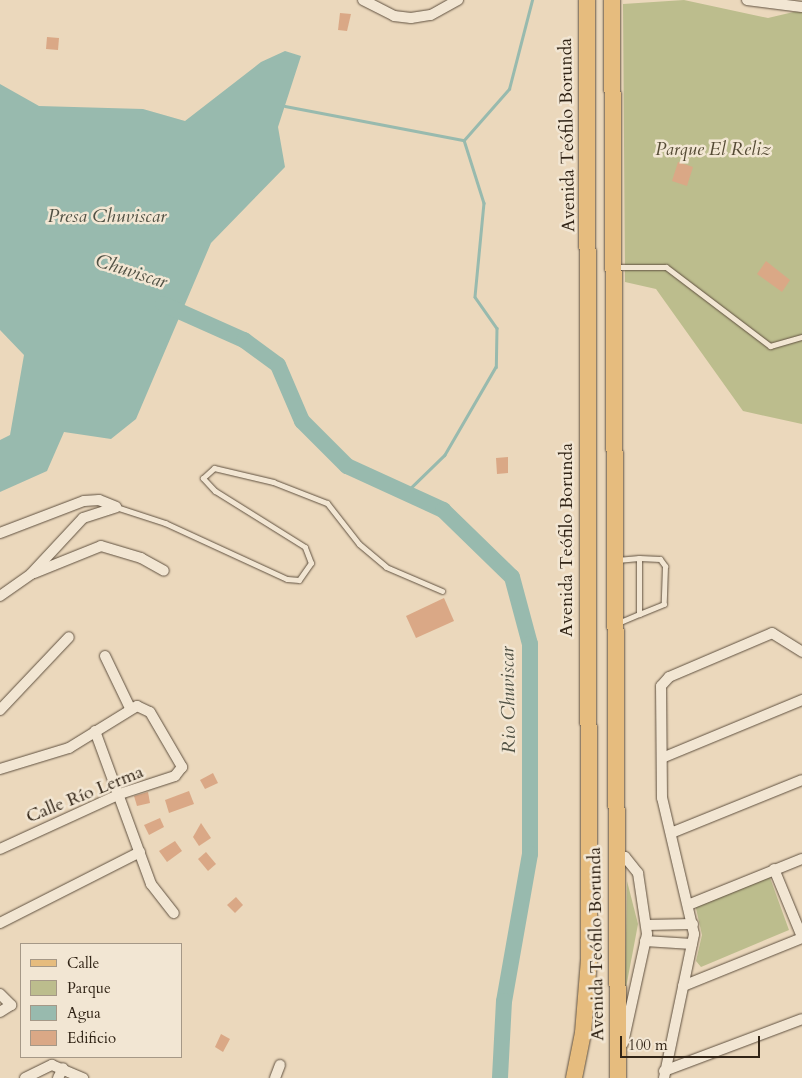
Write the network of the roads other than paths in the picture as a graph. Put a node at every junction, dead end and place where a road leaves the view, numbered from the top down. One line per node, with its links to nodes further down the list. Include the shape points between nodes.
1 (363, 0): 2 (street, via 394,16 411,18 430,15)
2 (458, 0)
3 (587, 0): 7 (main road, Avenida Teófilo Borunda)
4 (612, 0): 8 (main road, Avenida Teófilo Borunda)
5 (747, 0): 6 (street)
6 (802, 7)
7 (590, 267): 8 (main road); 37 (main road, Avenida Teófilo Borunda, via 586,510)
8 (615, 267): 9 (lane, via 666,267 770,346); 13 (main road, Avenida Teófilo Borunda)
9 (802, 336)
10 (116, 507): 11 (street, via 99,500 84,501); 15 (street, via 83,518); 16 (lane, via 165,523 287,579 299,580 311,563 304,547 215,491 203,478 214,468 273,482 327,503 379,562 410,580)
11 (0, 533)
12 (639, 558): 13 (lane); 18 (lane); 18 (lane, via 660,559 665,566 664,604)
13 (614, 560): 19 (main road, Avenida Teófilo Borunda)
14 (164, 571): 15 (street, via 141,558 101,546)
15 (31, 574): 17 (street)
16 (442, 591)
17 (0, 596)
18 (639, 614): 19 (lane)
19 (616, 624): 34 (main road, Avenida Teófilo Borunda)
20 (68, 637): 25 (street)
21 (802, 652): 27 (street, via 772,633 666,678 661,686)
22 (105, 656): 24 (street)
23 (802, 700): 27 (street)
24 (130, 708): 26 (street); 30 (street, Calle Río Lerma, via 150,712 171,743 182,771)
25 (0, 710)
26 (95, 731): 28 (street, via 69,748); 30 (street)
27 (662, 758): 31 (street, via 662,798)
28 (0, 770)
29 (802, 780): 31 (street)
30 (120, 794): 32 (street, Calle Río Lerma); 33 (street)
31 (671, 833): 38 (street)
32 (0, 849)
33 (140, 852): 39 (street, via 151,884); 40 (street)
34 (616, 855): 37 (main road); 42 (street, via 625,857 638,873); 50 (main road, Avenida Teófilo Borunda)
35 (802, 859): 36 (street)
36 (774, 870): 38 (street); 43 (street)
37 (590, 875): 58 (main road, Avenida Teófilo Borunda, via 588,996)
38 (688, 905): 41 (street)
39 (174, 913)
40 (0, 923)
41 (692, 924): 42 (street); 45 (street)
42 (646, 925): 44 (street)
43 (802, 937): 46 (street)
44 (645, 941): 45 (street); 50 (street)
45 (692, 944): 46 (street)
46 (683, 986): 53 (street)
47 (0, 994): 48 (street, via 11,1005)
48 (0, 1012)
49 (802, 1019): 53 (street)
50 (619, 1058): 59 (main road, Avenida Teófilo Borunda)
51 (280, 1065): 57 (street)
52 (63, 1068): 54 (street, via 44,1066); 55 (street); 56 (street)
53 (664, 1075)
54 (25, 1078)
55 (58, 1078)
56 (83, 1078)
57 (275, 1078)
58 (574, 1078)
59 (618, 1078)

